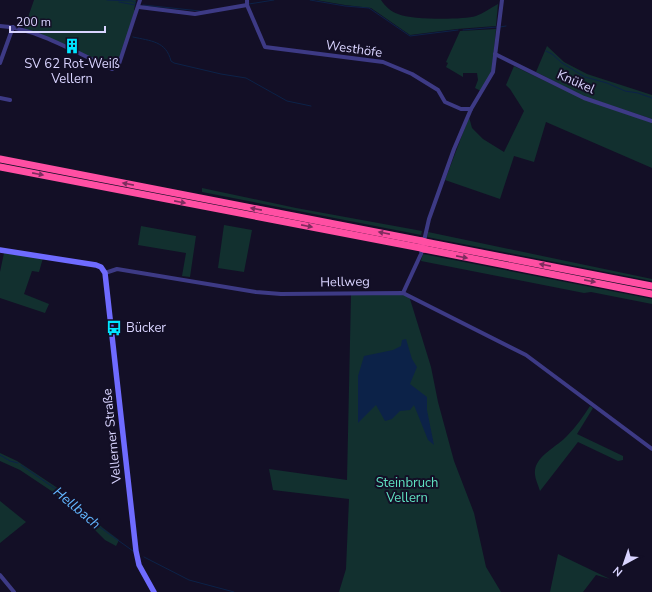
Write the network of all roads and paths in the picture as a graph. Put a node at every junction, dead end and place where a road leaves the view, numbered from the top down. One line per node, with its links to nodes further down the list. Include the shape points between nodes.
1 (140, 0): 5 (street)
2 (247, 0): 4 (street)
3 (502, 0): 8 (street)
4 (247, 5): 5 (street, via 195,14); 12 (street, Westhöfe, via 265,47 384,62 412,74 438,90 445,102 461,109)
5 (139, 7): 7 (street, via 120,64 112,69 36,34)
6 (0, 26): 7 (street)
7 (13, 27): 9 (street)
8 (495, 54): 12 (street, via 493,72); 13 (street, Knükel, via 584,98)
9 (0, 63)
10 (0, 98): 11 (street)
11 (10, 100)
12 (471, 109): 20 (street, via 429,219 421,254)
13 (652, 121)
14 (0, 159): 16 (highway, one-way to 14)
15 (0, 167): 16 (highway, one-way to 16)
16 (423, 245): 19 (highway, one-way to 16); 21 (highway, one-way to 21)
17 (0, 250): 18 (main road, via 96,265)
18 (106, 274): 20 (street, Hellweg, via 117,269 281,294); 25 (main road, Vellerner Straße, via 136,552 139,565)
19 (652, 286)
20 (403, 293): 22 (street, Hellweg, via 526,355)
21 (652, 294)
22 (652, 450)
23 (0, 575): 24 (street)
24 (14, 592)
25 (154, 592)

